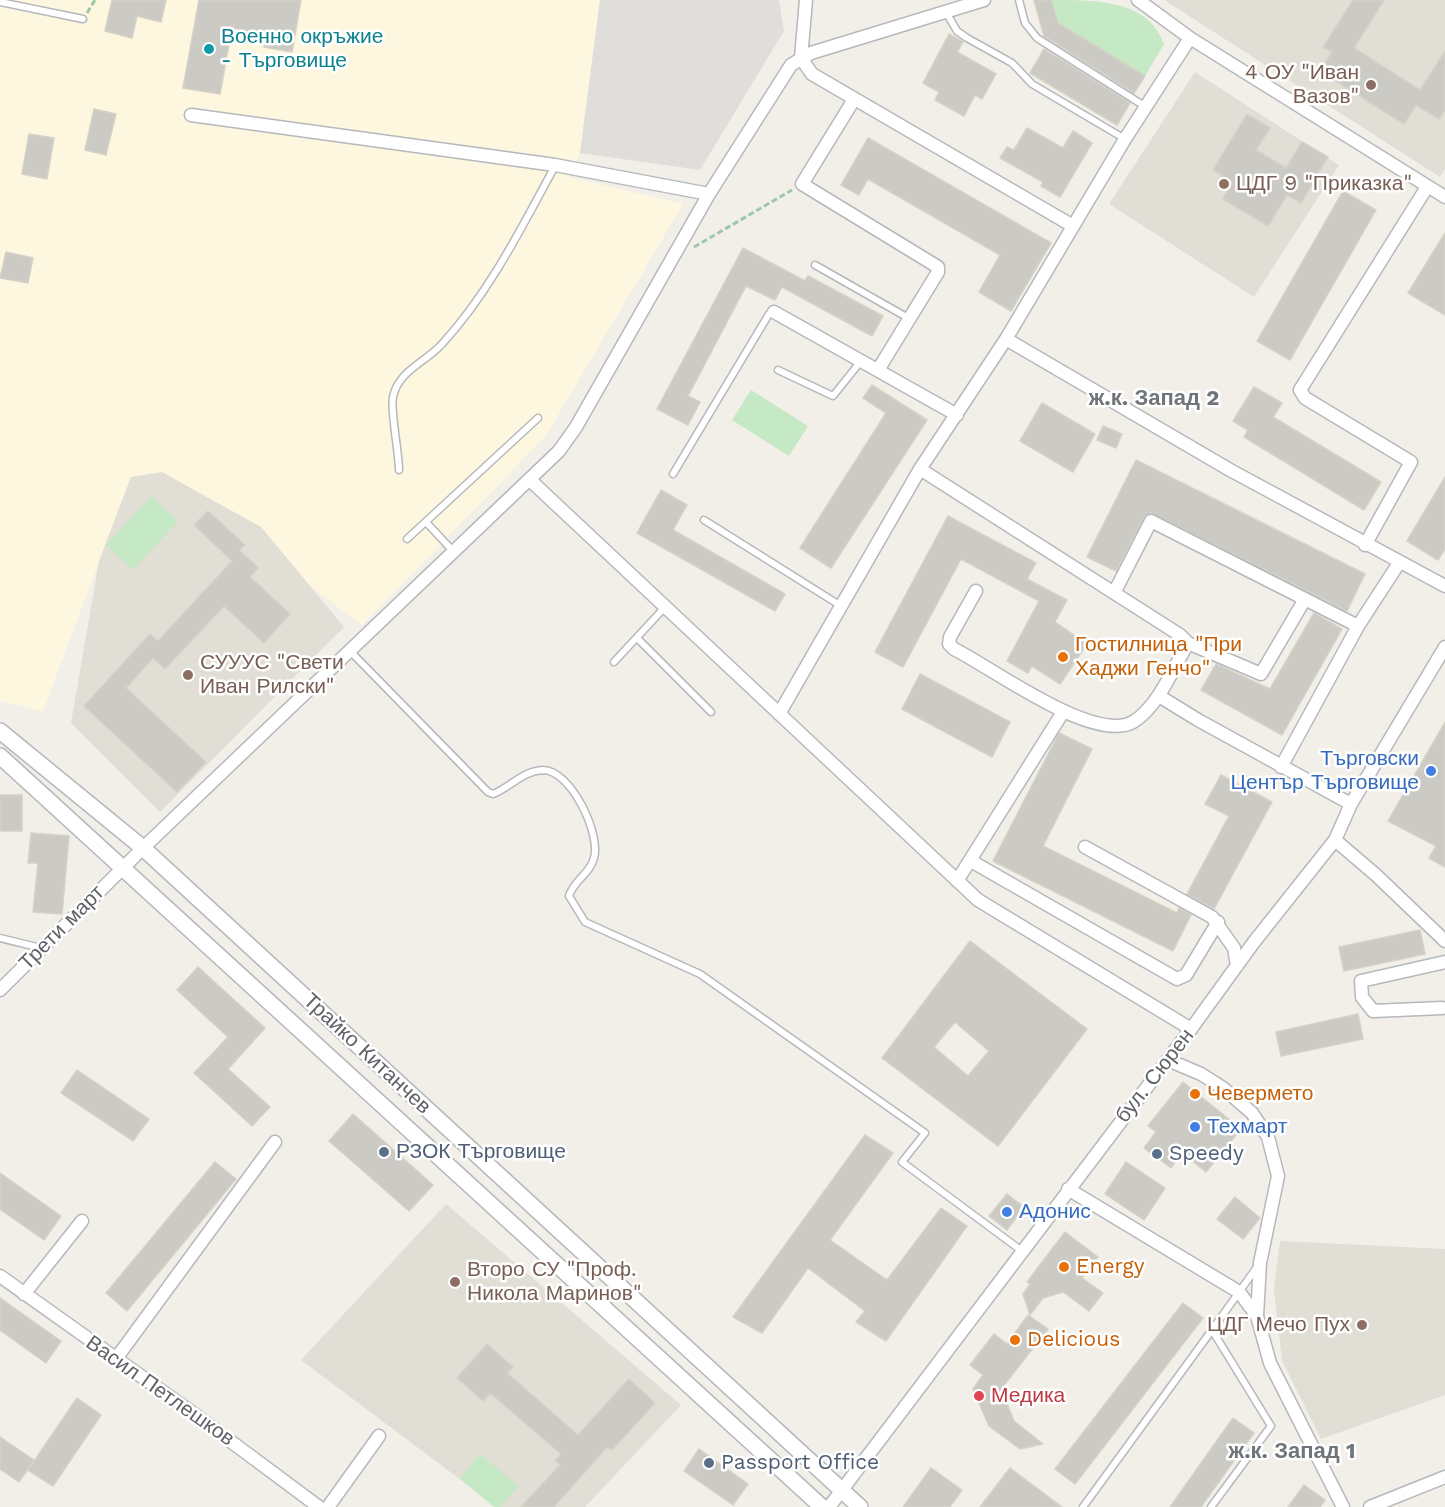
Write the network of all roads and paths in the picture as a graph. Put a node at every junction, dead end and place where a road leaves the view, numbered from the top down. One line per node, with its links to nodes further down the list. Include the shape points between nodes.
1 (806, 0): 9 (street)
2 (984, 0): 6 (street)
3 (1019, 0): 11 (lane, via 1025,23 1037,38)
4 (1138, 0): 8 (street)
5 (0, 2): 7 (lane)
6 (946, 12): 9 (street); 13 (lane, via 957,31 1012,63 1032,84)
7 (83, 19)
8 (1190, 38): 11 (street); 16 (street)
9 (801, 58): 10 (street, via 812,74); 17 (street, Трети март, via 784,73)
10 (853, 101): 15 (street); 18 (street)
11 (1146, 107): 13 (street)
12 (191, 115): 14 (street)
13 (1125, 139): 18 (street)
14 (555, 165): 17 (street); 30 (lane, via 514,241 469,309 441,345 400,378 392,398)
15 (802, 184): 19 (path); 22 (street, via 938,267)
16 (1439, 190): 36 (street, via 1300,390 1305,398 1411,462)
17 (709, 194): 19 (street, Трети март)
18 (1073, 226): 23 (street)
19 (671, 259): 32 (street, Трети март, via 576,427)
20 (815, 265): 22 (lane)
21 (774, 312): 24 (street); 31 (lane, via 769,314)
22 (910, 319): 26 (street)
23 (1006, 339): 27 (street); 36 (street)
24 (862, 360): 25 (lane, via 832,396); 26 (street)
25 (778, 370)
26 (878, 370): 27 (street)
27 (957, 415): 29 (street)
28 (538, 418): 34 (lane)
29 (920, 469): 41 (street); 44 (street)
30 (399, 470)
31 (673, 474)
32 (530, 480): 37 (street, Трети март); 43 (street)
33 (704, 520): 44 (lane)
34 (426, 522): 35 (lane); 37 (lane)
35 (407, 539)
36 (1365, 545): 38 (street)
37 (452, 550): 49 (street, Трети март)
38 (1399, 563): 39 (street); 45 (street)
39 (1445, 586)
40 (976, 591): 53 (street, via 949,644)
41 (1114, 592): 42 (street, via 1151,521); 47 (street)
42 (1305, 599): 45 (street); 47 (street, via 1261,674)
43 (666, 606): 46 (lane); 54 (street)
44 (842, 606): 54 (street)
45 (1358, 626): 57 (street)
46 (637, 638): 50 (lane); 52 (lane)
47 (1188, 643): 51 (street)
48 (1445, 647): 58 (street, бул. Сюрен)
49 (349, 650): 61 (street, Трети март); 78 (lane, via 488,792 493,794 516,779 541,770 565,781 597,843 591,869 572,886 570,896 585,922 700,974 925,1133 902,1162)
50 (614, 662)
51 (1159, 696): 53 (street, via 1132,722 1108,726); 57 (street)
52 (711, 712)
53 (1063, 712): 62 (street)
54 (779, 714): 64 (street)
55 (0, 731): 61 (street, Трайко Китанчев)
56 (0, 756): 63 (street, Трайко Китанчев)
57 (1281, 767): 58 (street)
58 (1351, 804): 59 (street, бул. Сюрен)
59 (1335, 840): 67 (street); 70 (street, бул. Сюрен)
60 (1085, 847): 65 (street)
61 (143, 848): 63 (street, Трети март); 88 (street, Трайко Китанчев)
62 (971, 861): 64 (street); 65 (street, via 1177,979 1186,975)
63 (124, 867): 68 (street, Трети март); 91 (street, Трайко Китанчев)
64 (957, 881): 73 (street, via 978,900)
65 (1218, 922): 70 (street, via 1234,948)
66 (0, 938): 68 (lane)
67 (1445, 941)
68 (42, 948): 71 (street, Трети март)
69 (1445, 962): 72 (street, via 1360,981 1362,997 1373,1011)
70 (1237, 966): 73 (street, бул. Сюрен)
71 (0, 990)
72 (1442, 1008)
73 (1191, 1029): 74 (street, бул. Сюрен)
74 (1168, 1060): 76 (street, бул. Сюрен); 79 (street, via 1222,1088 1252,1113 1268,1137 1278,1176)
75 (275, 1142): 85 (street)
76 (1068, 1189): 78 (street, бул. Сюрен); 81 (street)
77 (82, 1221): 82 (street)
78 (1022, 1251): 88 (street, бул. Сюрен)
79 (1260, 1263): 81 (lane); 83 (street)
80 (0, 1276): 82 (street, Васил Петлешков)
81 (1239, 1292): 83 (street); 84 (lane)
82 (24, 1293): 85 (street, Васил Петлешков)
83 (1257, 1316): 96 (street, via 1270,1363)
84 (1212, 1330): 94 (lane); 95 (lane, via 1271,1426)
85 (115, 1360): 89 (street, Васил Петлешков)
86 (379, 1436): 90 (street)
87 (1445, 1478): 97 (street)
88 (842, 1491): 92 (street, бул. Сюрен); 93 (street, Трайко Китанчев)
89 (319, 1507)
90 (328, 1507)
91 (822, 1507)
92 (829, 1507)
93 (860, 1507)
94 (1083, 1507)
95 (1211, 1507)
96 (1343, 1507)
97 (1370, 1507)

